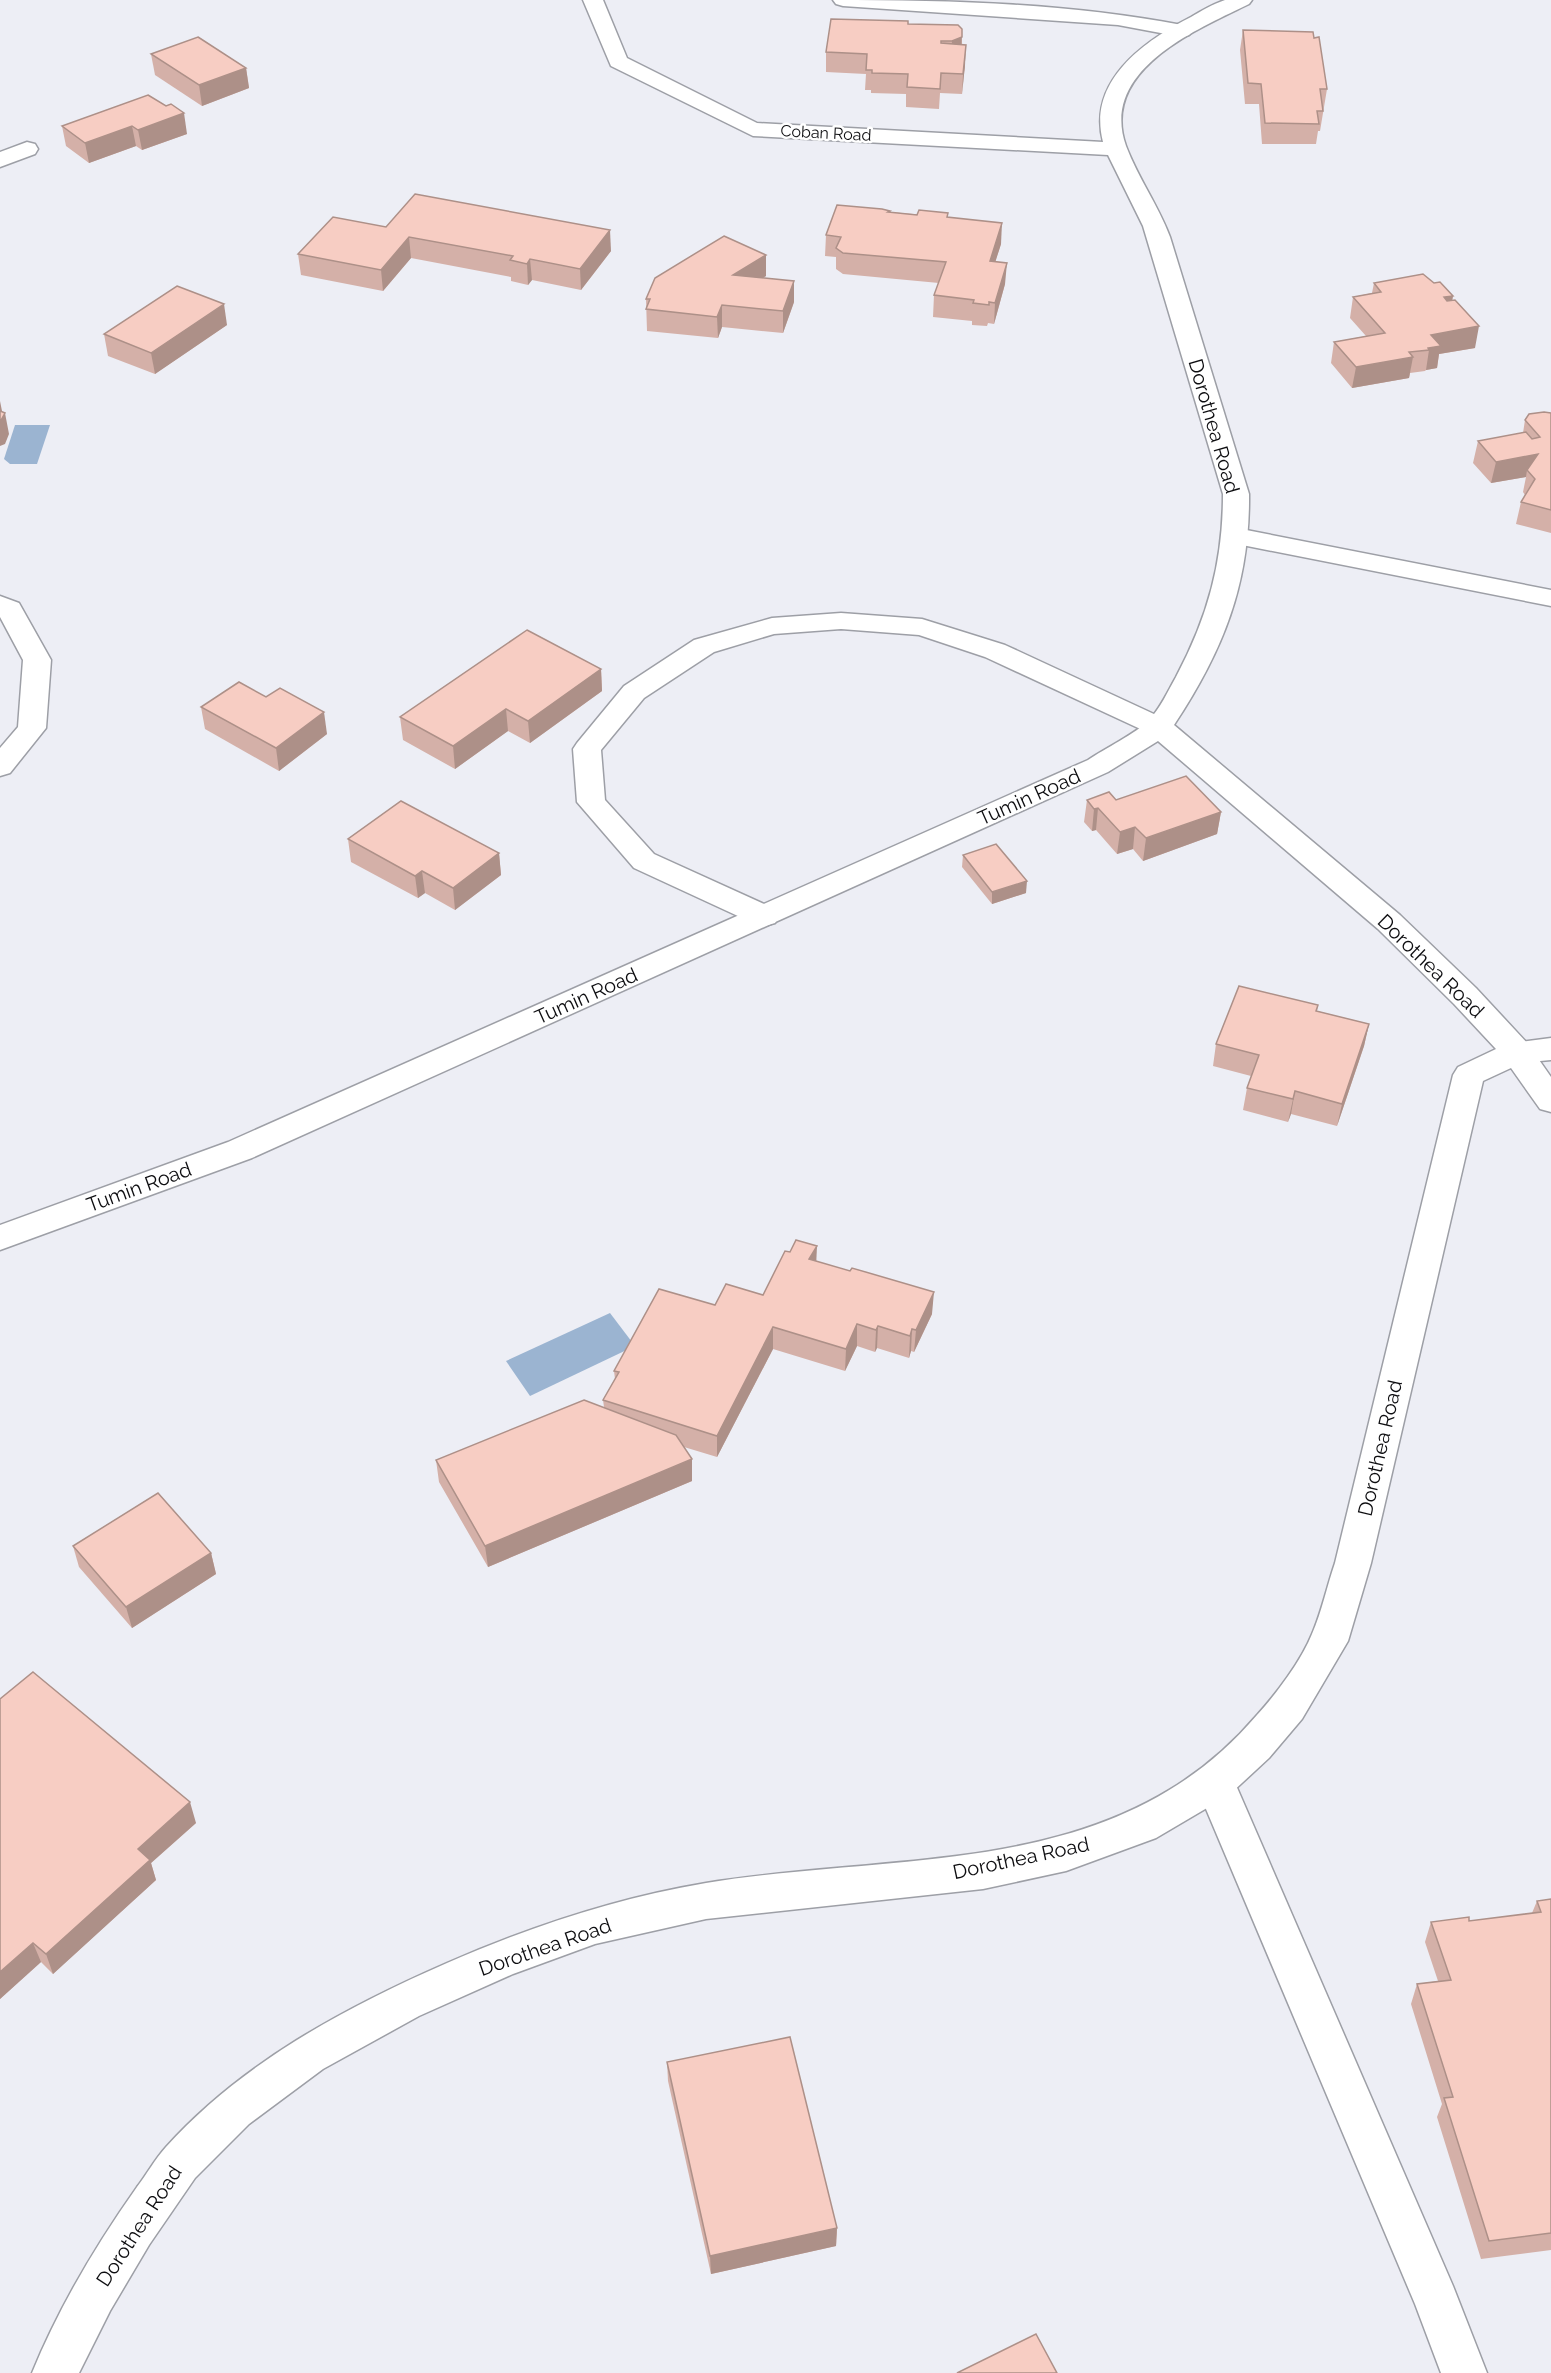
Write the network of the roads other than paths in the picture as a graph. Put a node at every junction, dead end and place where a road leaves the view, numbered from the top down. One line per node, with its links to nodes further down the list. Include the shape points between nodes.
1 (593, 0): 6 (street, Coban Road, via 618,62 753,129)
2 (843, 0): 4 (street, via 1118,19)
3 (1242, 0): 4 (street, Dorothea Road)
4 (1182, 31): 6 (street, Dorothea Road, via 1146,54 1130,69 1119,88 1112,104 1111,124)
5 (27, 149): 7 (street)
6 (1116, 149): 8 (street, Dorothea Road, via 1150,216 1236,494)
7 (0, 160)
8 (1236, 536): 9 (street); 11 (street, Dorothea Road, via 1215,621 1181,695)
9 (1551, 598)
10 (0, 604): 12 (street, via 9,609 37,660 32,728)
11 (1159, 727): 13 (street, Tumin Road, via 1098,766); 13 (street, via 995,651 922,627 840,621 772,626 704,646 634,692 587,750 591,802 644,861); 14 (street, Dorothea Road, via 1389,922 1465,996)
12 (0, 767)
13 (764, 916): 16 (street, Tumin Road, via 240,1150)
14 (1534, 1051): 15 (street); 17 (street, Dorothea Road, via 1469,1075 1353,1563 1329,1641 1288,1707)
15 (1551, 1101)
16 (0, 1238)
17 (1215, 1784): 18 (street, Dorothea Road, via 1142,1826 1066,1853 983,1870 706,1901 596,1926 502,1959 404,2002 308,2055 234,2110 180,2163 94,2295); 19 (street)
18 (55, 2373)
19 (1464, 2373)

